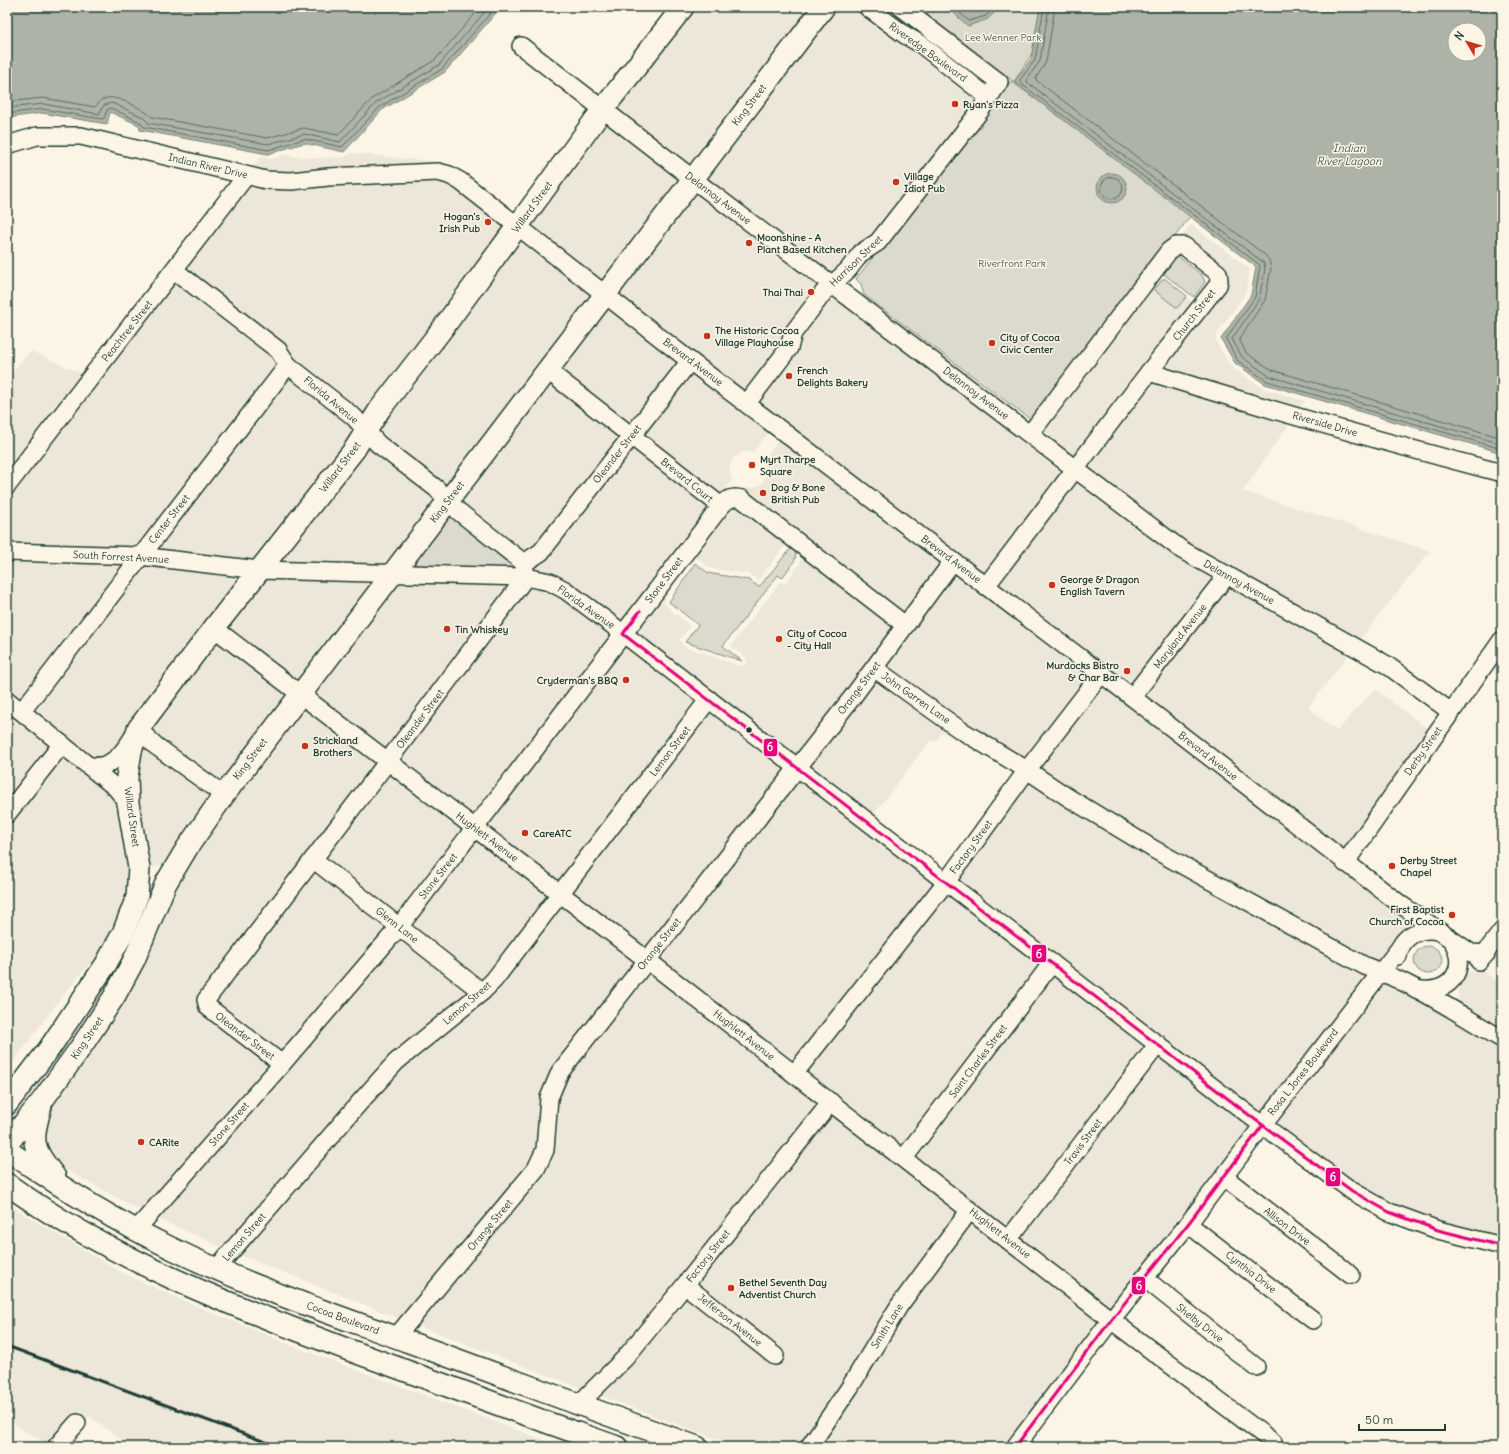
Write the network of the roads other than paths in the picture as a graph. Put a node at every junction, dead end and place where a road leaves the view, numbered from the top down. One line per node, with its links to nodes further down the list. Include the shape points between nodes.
1 (683, 7): 8 (main road, Willard Street)
2 (824, 7): 12 (main road, King Street)
3 (867, 7): 7 (street, Riveredge Boulevard, via 922,45)
4 (901, 7): 6 (street, Riveredge Boulevard)
5 (521, 46): 8 (street, Delannoy Avenue)
6 (999, 82): 7 (street, Harrison Street)
7 (989, 98): 15 (street, Harrison Street, via 878,242 861,253 848,270)
8 (603, 109): 12 (street, Delannoy Avenue); 13 (main road, Willard Street)
9 (7, 145): 11 (street, Indian River Drive, via 37,136 81,136)
10 (412, 172): 11 (street, Indian River Drive, via 291,181); 13 (street, Brevard Avenue, via 438,172 449,175)
11 (246, 176): 14 (street, Peachtree Street)
12 (693, 179): 15 (street, Delannoy Avenue); 16 (main road, King Street)
13 (518, 226): 16 (street, Brevard Avenue); 22 (main road, Willard Street)
14 (174, 270): 18 (street, Florida Avenue, via 278,350); 27 (street, Peachtree Street)
15 (832, 284): 21 (street, Harrison Street, via 793,333 789,348); 23 (street, Delannoy Avenue)
16 (605, 294): 17 (street, Brevard Avenue); 19 (main road, King Street)
17 (690, 361): 21 (street, Brevard Avenue); 24 (street, Oleander Street)
18 (288, 365): 22 (street, Florida Avenue, via 354,417); 31 (street, Center Street)
19 (547, 370): 24 (street, Brevard Court); 28 (main road, King Street)
20 (1149, 372): 23 (street, Church Street, via 1218,285 1218,273 1184,246 1176,246 1169,251); 25 (street, Church Street); 26 (street, Riverside Drive, via 1389,443)
21 (747, 403): 32 (street, Brevard Avenue)
22 (366, 431): 28 (street, Florida Avenue, via 378,444); 33 (main road, Willard Street, via 354,450)
23 (1030, 434): 25 (street, Delannoy Avenue)
24 (632, 435): 29 (street, Brevard Court); 34 (street, Oleander Street)
25 (1075, 468): 36 (street, Delannoy Avenue, via 1182,550); 37 (street, Church Street)
26 (1502, 473)
27 (7, 486)
28 (448, 500): 34 (street, Florida Avenue); 35 (main road, King Street)
29 (721, 506): 38 (street, Brevard Court, via 734,497 742,499); 40 (street, Stone Street)
30 (7, 552): 31 (street, South Forrest Avenue)
31 (140, 556): 33 (street, South Forrest Avenue); 48 (street, Center Street)
32 (953, 561): 37 (street, Brevard Avenue); 38 (street, Orange Street)
33 (259, 570): 35 (street, South Forrest Avenue); 39 (main road, Willard Street)
34 (525, 570): 35 (street, South Forrest Avenue); 40 (street, Florida Avenue, via 565,590); 52 (street, Oleander Street)
35 (392, 573): 44 (main road, King Street)
36 (1227, 575): 45 (street, Maryland Avenue); 49 (street, Delannoy Avenue, via 1387,665)
37 (986, 586): 43 (street, Brevard Avenue)
38 (905, 625): 42 (street, Orange Street)
39 (214, 628): 44 (street, Hughlett Avenue); 50 (main road, Willard Street)
40 (623, 634): 46 (street, Florida Avenue); 59 (street, Stone Street)
41 (1502, 640): 49 (street, Derby Street)
42 (874, 668): 54 (street, Orange Street); 55 (street, John Garren Lane, via 959,729)
43 (1101, 674): 45 (street, Brevard Avenue); 55 (street, Factory Street)
44 (300, 694): 52 (street, Hughlett Avenue); 56 (main road, King Street)
45 (1132, 697): 61 (street, Brevard Avenue)
46 (709, 699): 54 (street, Florida Avenue); 63 (street, Lemon Street)
47 (7, 700): 48 (street)
48 (22, 711): 51 (street)
49 (1451, 712): 61 (street, Derby Street)
50 (138, 729): 53 (street, via 127,747 115,759 104,766); 56 (street, via 156,746); 57 (main road, Willard Street, via 127,777)
51 (62, 744): 53 (street); 58 (street)
52 (388, 761): 59 (street, Hughlett Avenue); 60 (street, Oleander Street)
53 (88, 765): 57 (street, via 116,788)
54 (797, 768): 62 (street, Florida Avenue); 70 (street, Orange Street)
55 (1026, 770): 62 (street, Factory Street); 72 (street, John Garren Lane, via 1155,850 1365,966)
56 (224, 795): 81 (main road, King Street, via 166,883 134,960 114,998)
57 (128, 803): 83 (main road, Willard Street, via 139,868 137,897 123,933 106,964 55,1040)
58 (7, 814)
59 (475, 828): 63 (street, Hughlett Avenue); 65 (street, Stone Street)
60 (313, 859): 65 (street, Glenn Lane); 79 (street, Oleander Street, via 206,1000 208,1008)
61 (1345, 863): 64 (street, Brevard Avenue)
62 (946, 882): 71 (street, Florida Avenue); 80 (street, Factory Street)
63 (561, 894): 70 (street, Hughlett Avenue); 75 (street, Lemon Street)
64 (1405, 908): 67 (street, Brevard Avenue); 68 (street, Rosa L Jones Boulevard, via 1411,926)
65 (399, 927): 75 (street, Glenn Lane); 79 (street, Stone Street)
66 (1502, 931): 69 (street)
67 (1450, 939): 68 (street, via 1441,932 1427,930 1419,931); 69 (street, Brevard Avenue, via 1471,953); 73 (street, via 1459,956)
68 (1404, 942): 72 (street, Rosa L Jones Boulevard); 74 (street, via 1398,953 1399,970)
69 (1486, 954): 73 (street, via 1481,961 1470,964)
70 (647, 960): 80 (street, Hughlett Avenue); 102 (street, Orange Street, via 560,1072 549,1098 545,1150 536,1169)
71 (1052, 963): 78 (street, Florida Avenue); 87 (street, Saint Charles Street)
72 (1382, 971): 74 (street, John Garren Lane); 84 (street, Rosa L Jones Boulevard)
73 (1455, 975): 74 (street, via 1445,986 1436,990 1426,991); 76 (street, via 1452,1001)
74 (1413, 987): 76 (street, John Garren Lane)
75 (482, 992): 96 (street, Lemon Street, via 396,1062)
76 (1459, 1014): 77 (street, John Garren Lane)
77 (1502, 1039)
78 (1158, 1044): 84 (street, Florida Avenue); 94 (street, Travis Street)
79 (282, 1064): 93 (street, Stone Street)
80 (794, 1074): 82 (street, Hughlett Avenue)
81 (42, 1102): 85 (main road, King Street); 90 (main road, via 34,1143 39,1156)
82 (831, 1102): 87 (street, Hughlett Avenue); 99 (street, Factory Street)
83 (7, 1104)
84 (1262, 1125): 88 (street, Rosa L Jones Boulevard); 95 (street, Florida Avenue, via 1352,1191 1389,1212 1438,1230)
85 (7, 1144)
86 (7, 1150): 90 (main road, Cocoa Boulevard)
87 (904, 1158): 91 (street, Hughlett Avenue)
88 (1224, 1177): 92 (street, Rosa L Jones Boulevard); 97 (street, Allison Drive)
89 (7, 1184): 103 (main road, via 46,1210 155,1271 258,1316)
90 (62, 1188): 93 (main road, Cocoa Boulevard)
91 (970, 1210): 94 (street, Hughlett Avenue); 114 (street, Smith Lane, via 899,1306 850,1387)
92 (1188, 1224): 98 (street, Rosa L Jones Boulevard); 101 (street, Cynthia Drive)
93 (136, 1230): 96 (main road, Cocoa Boulevard)
94 (1008, 1240): 100 (street, Hughlett Avenue)
95 (1502, 1246)
96 (216, 1268): 102 (main road, Cocoa Boulevard)
97 (1351, 1275)
98 (1144, 1278): 100 (street, Rosa L Jones Boulevard); 105 (street, Shelby Drive)
99 (685, 1285): 104 (street, Jefferson Avenue); 106 (street, Factory Street, via 625,1358)
100 (1111, 1320): 110 (street, Hughlett Avenue); 115 (street, Rosa L Jones Boulevard)
101 (1313, 1320)
102 (396, 1338): 103 (main road, via 379,1344); 106 (main road, Cocoa Boulevard)
103 (348, 1349): 107 (main road)
104 (775, 1356)
105 (1256, 1367)
106 (578, 1405): 107 (main road, via 564,1415); 109 (main road, Cocoa Boulevard)
107 (538, 1420): 111 (main road)
108 (77, 1423): 112 (street)
109 (649, 1430): 111 (main road, via 628,1435); 113 (main road, Cocoa Boulevard)
110 (1273, 1442)
111 (613, 1446)
112 (56, 1447)
113 (697, 1447)
114 (809, 1447)
115 (1015, 1447)

